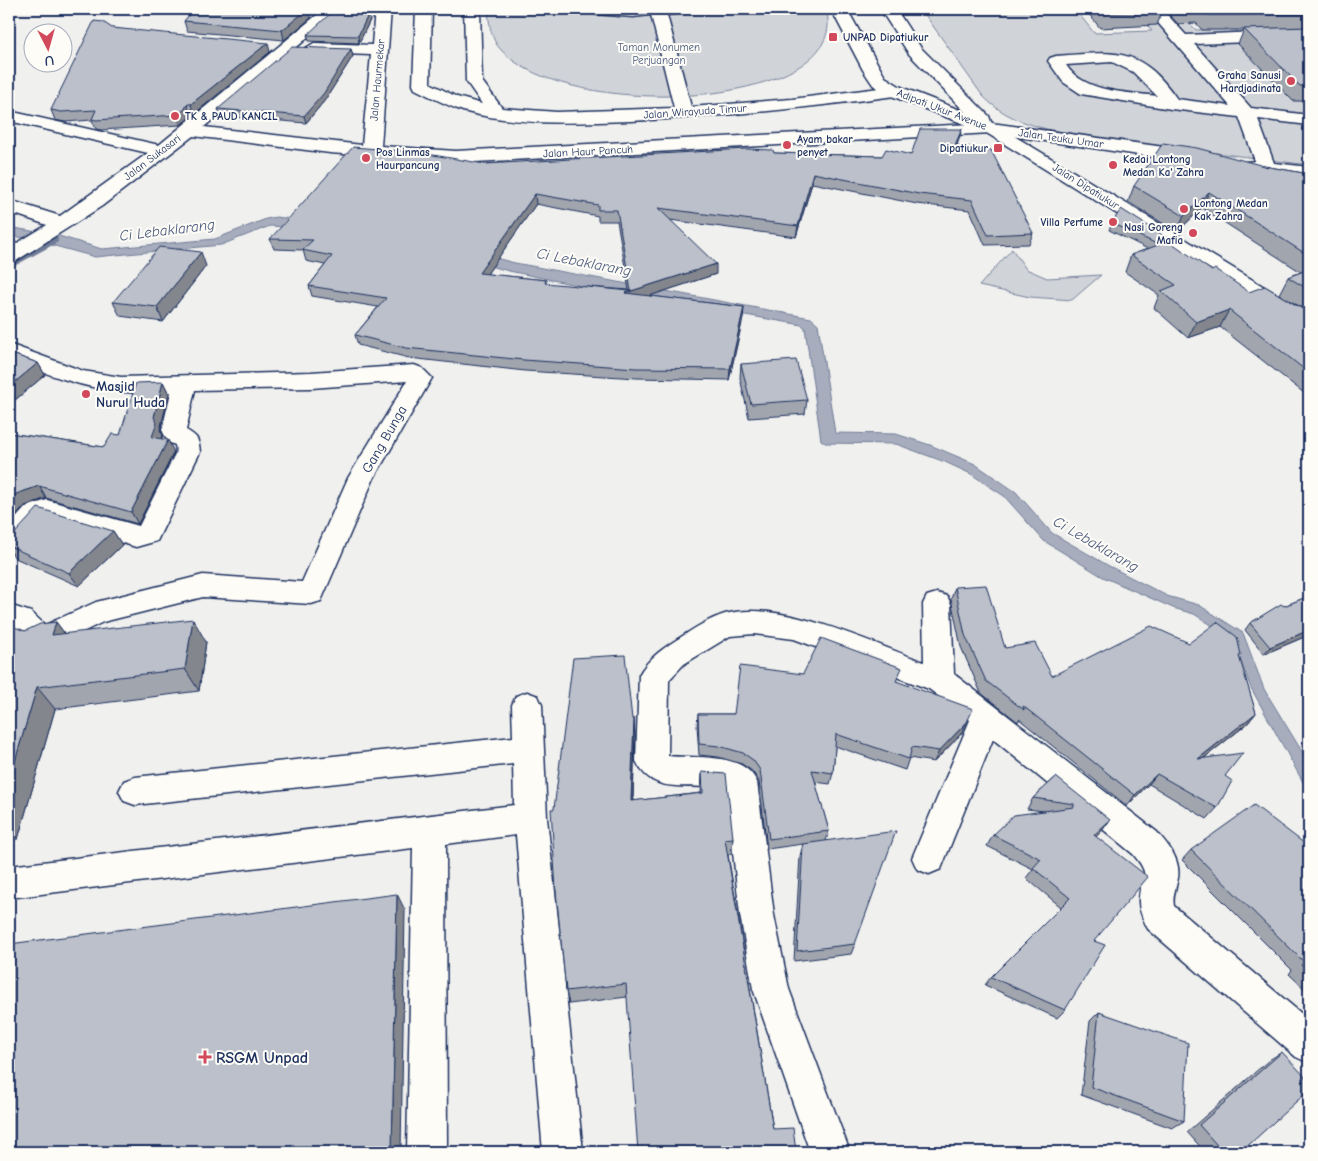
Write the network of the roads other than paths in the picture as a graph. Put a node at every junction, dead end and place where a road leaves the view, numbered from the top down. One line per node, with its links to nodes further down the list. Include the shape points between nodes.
1 (383, 9): 16 (street, Jalan Haurmekar)
2 (424, 9): 19 (street, Jalan Wirayuda Timur, via 421,85 451,101)
3 (472, 9): 19 (street, via 474,81)
4 (595, 9): 11 (street)
5 (681, 9): 11 (street)
6 (839, 9): 17 (street, Adipati Ukur Avenue, via 871,70 879,81)
7 (888, 9): 24 (street, Adipati Ukur Avenue, via 915,51)
8 (1154, 9): 13 (street)
9 (331, 10): 10 (street); 15 (street, Jalan Sukasari)
10 (310, 11)
11 (658, 12): 20 (street)
12 (1309, 35): 13 (street)
13 (1180, 40): 21 (street)
14 (270, 45): 15 (street)
15 (289, 47): 16 (street); 25 (street, Jalan Sukasari)
16 (380, 50): 27 (street, Jalan Haurmekar)
17 (895, 91): 20 (street, Jalan Wirayuda Timur); 24 (street, Adipati Ukur Avenue)
18 (1171, 104): 18 (street, via 1087,90 1060,70 1056,61 1126,60 1138,66); 21 (street)
19 (495, 111): 20 (street, Jalan Wirayuda Timur, via 561,118)
20 (684, 113)
21 (1247, 114): 23 (street); 30 (street)
22 (9, 116): 26 (street)
23 (1309, 120)
24 (991, 128): 27 (street, Jalan Haur Pancuh, via 489,156); 28 (street, Jalan Teuku Umar); 35 (street, Jalan Dipatiukur)
25 (187, 130): 26 (street, Jalan Sukasari); 27 (street, Jalan Haur Pancuh)
26 (163, 151): 33 (street, Jalan Sukasari)
27 (371, 151)
28 (1208, 159)
29 (1237, 164): 30 (street)
30 (1267, 168): 31 (street)
31 (1309, 173)
32 (9, 206): 33 (street)
33 (59, 225): 34 (street, Jalan Sukasari)
34 (15, 253)
35 (1309, 323)
36 (9, 352): 37 (street, Gang Bunga, via 86,380 165,386)
37 (185, 383): 38 (street, via 174,430 176,436 187,440 188,452 148,534 136,537 47,510 35,514); 40 (street, Gang Bunga, via 414,373 420,378 361,478 311,593 202,586 96,613 42,640 21,620)
38 (9, 543)
39 (937, 604): 41 (street)
40 (9, 616)
41 (939, 680): 43 (street); 53 (street, via 795,628 754,623 710,632 674,656 654,675 652,761 660,770 728,774 740,782 757,915 772,988)
42 (527, 704): 44 (street)
43 (987, 716): 48 (street); 50 (street, via 1145,843 1160,862 1161,878 1155,906 1160,917)
44 (529, 749): 45 (street); 46 (street)
45 (135, 791)
46 (531, 818): 47 (street); 52 (street)
47 (430, 830): 49 (street); 51 (street)
48 (929, 858)
49 (9, 882)
50 (1309, 1044)
51 (427, 1152)
52 (563, 1152)
53 (830, 1152)

